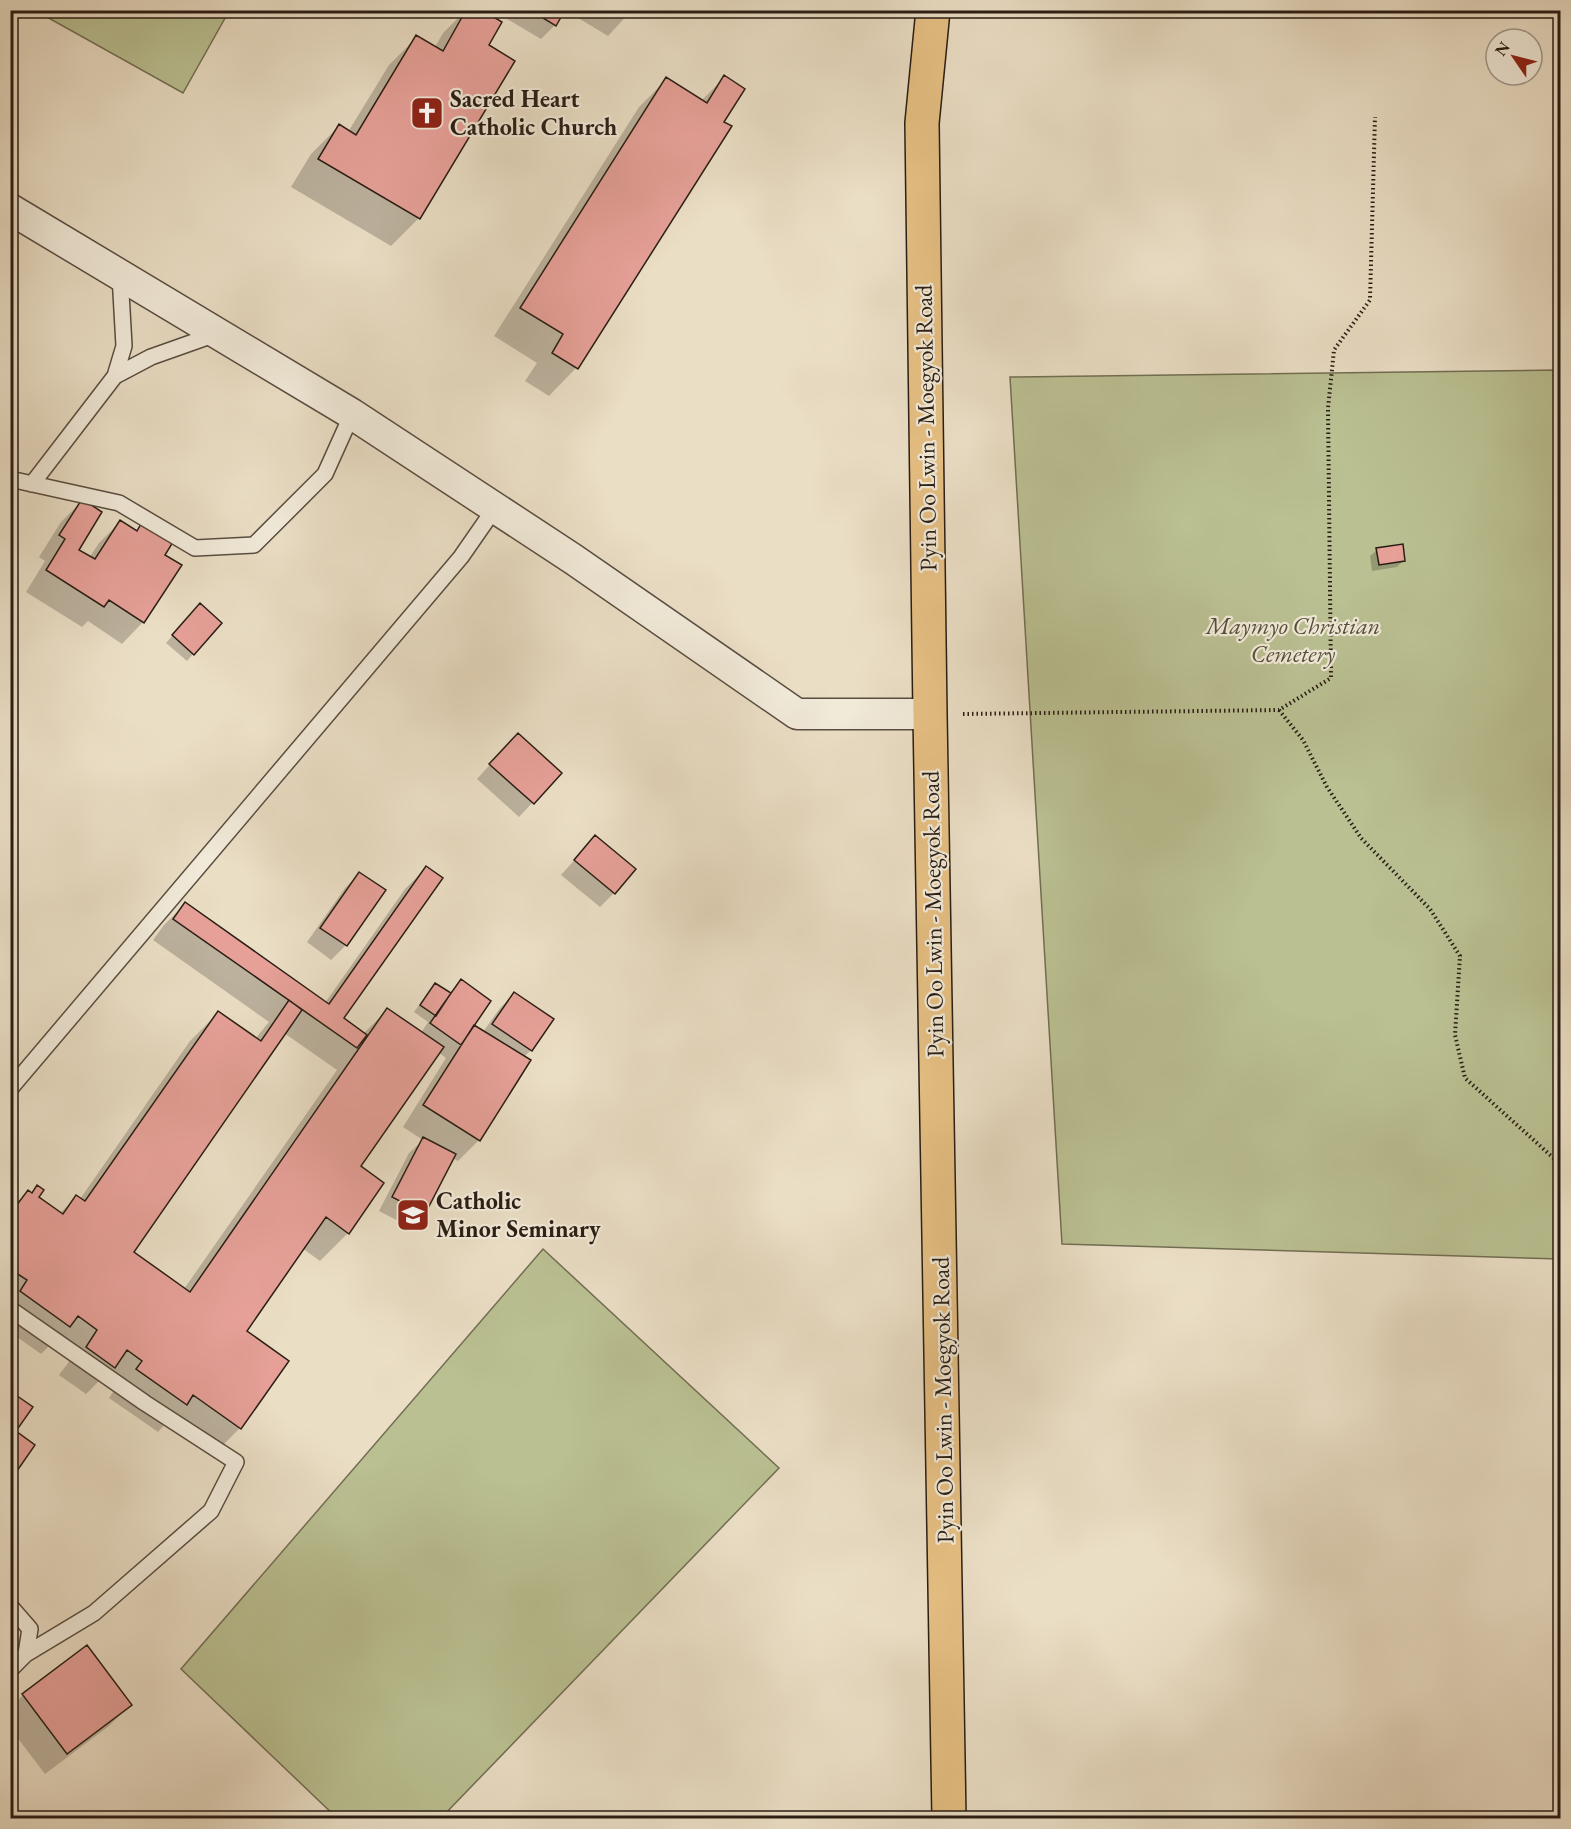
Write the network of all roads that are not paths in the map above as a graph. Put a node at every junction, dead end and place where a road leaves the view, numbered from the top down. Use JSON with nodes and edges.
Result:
{"nodes":[{"id":1,"x":933,"y":10,"type":"edge"},
{"id":2,"x":10,"y":210,"type":"edge"},
{"id":3,"x":120,"y":275,"type":"junction"},
{"id":4,"x":216,"y":334,"type":"junction"},
{"id":5,"x":115,"y":376,"type":"junction"},
{"id":6,"x":352,"y":414,"type":"junction"},
{"id":7,"x":10,"y":479,"type":"edge"},
{"id":8,"x":32,"y":484,"type":"junction"},
{"id":9,"x":495,"y":508,"type":"junction"},
{"id":10,"x":930,"y":714,"type":"junction"},
{"id":11,"x":10,"y":1089,"type":"edge"},
{"id":12,"x":10,"y":1309,"type":"edge"},
{"id":13,"x":10,"y":1606,"type":"edge"},
{"id":14,"x":26,"y":1654,"type":"junction"},
{"id":15,"x":10,"y":1670,"type":"edge"},
{"id":16,"x":949,"y":1818,"type":"edge"}],
"edges":[{"from":1,"to":10,"type":"main road","name":"Pyin Oo Lwin - Moegyok Road"},
{"from":2,"to":3,"type":"street"},
{"from":3,"to":4,"type":"street"},
{"from":3,"to":5,"type":"lane"},
{"from":4,"to":5,"type":"lane"},
{"from":4,"to":6,"type":"street"},
{"from":5,"to":8,"type":"lane"},
{"from":6,"to":8,"type":"lane"},
{"from":6,"to":9,"type":"street"},
{"from":7,"to":8,"type":"lane"},
{"from":9,"to":10,"type":"street"},
{"from":9,"to":11,"type":"lane"},
{"from":10,"to":16,"type":"main road","name":"Pyin Oo Lwin - Moegyok Road"},
{"from":12,"to":14,"type":"lane"},
{"from":13,"to":14,"type":"lane"},
{"from":14,"to":15,"type":"lane"}]}
